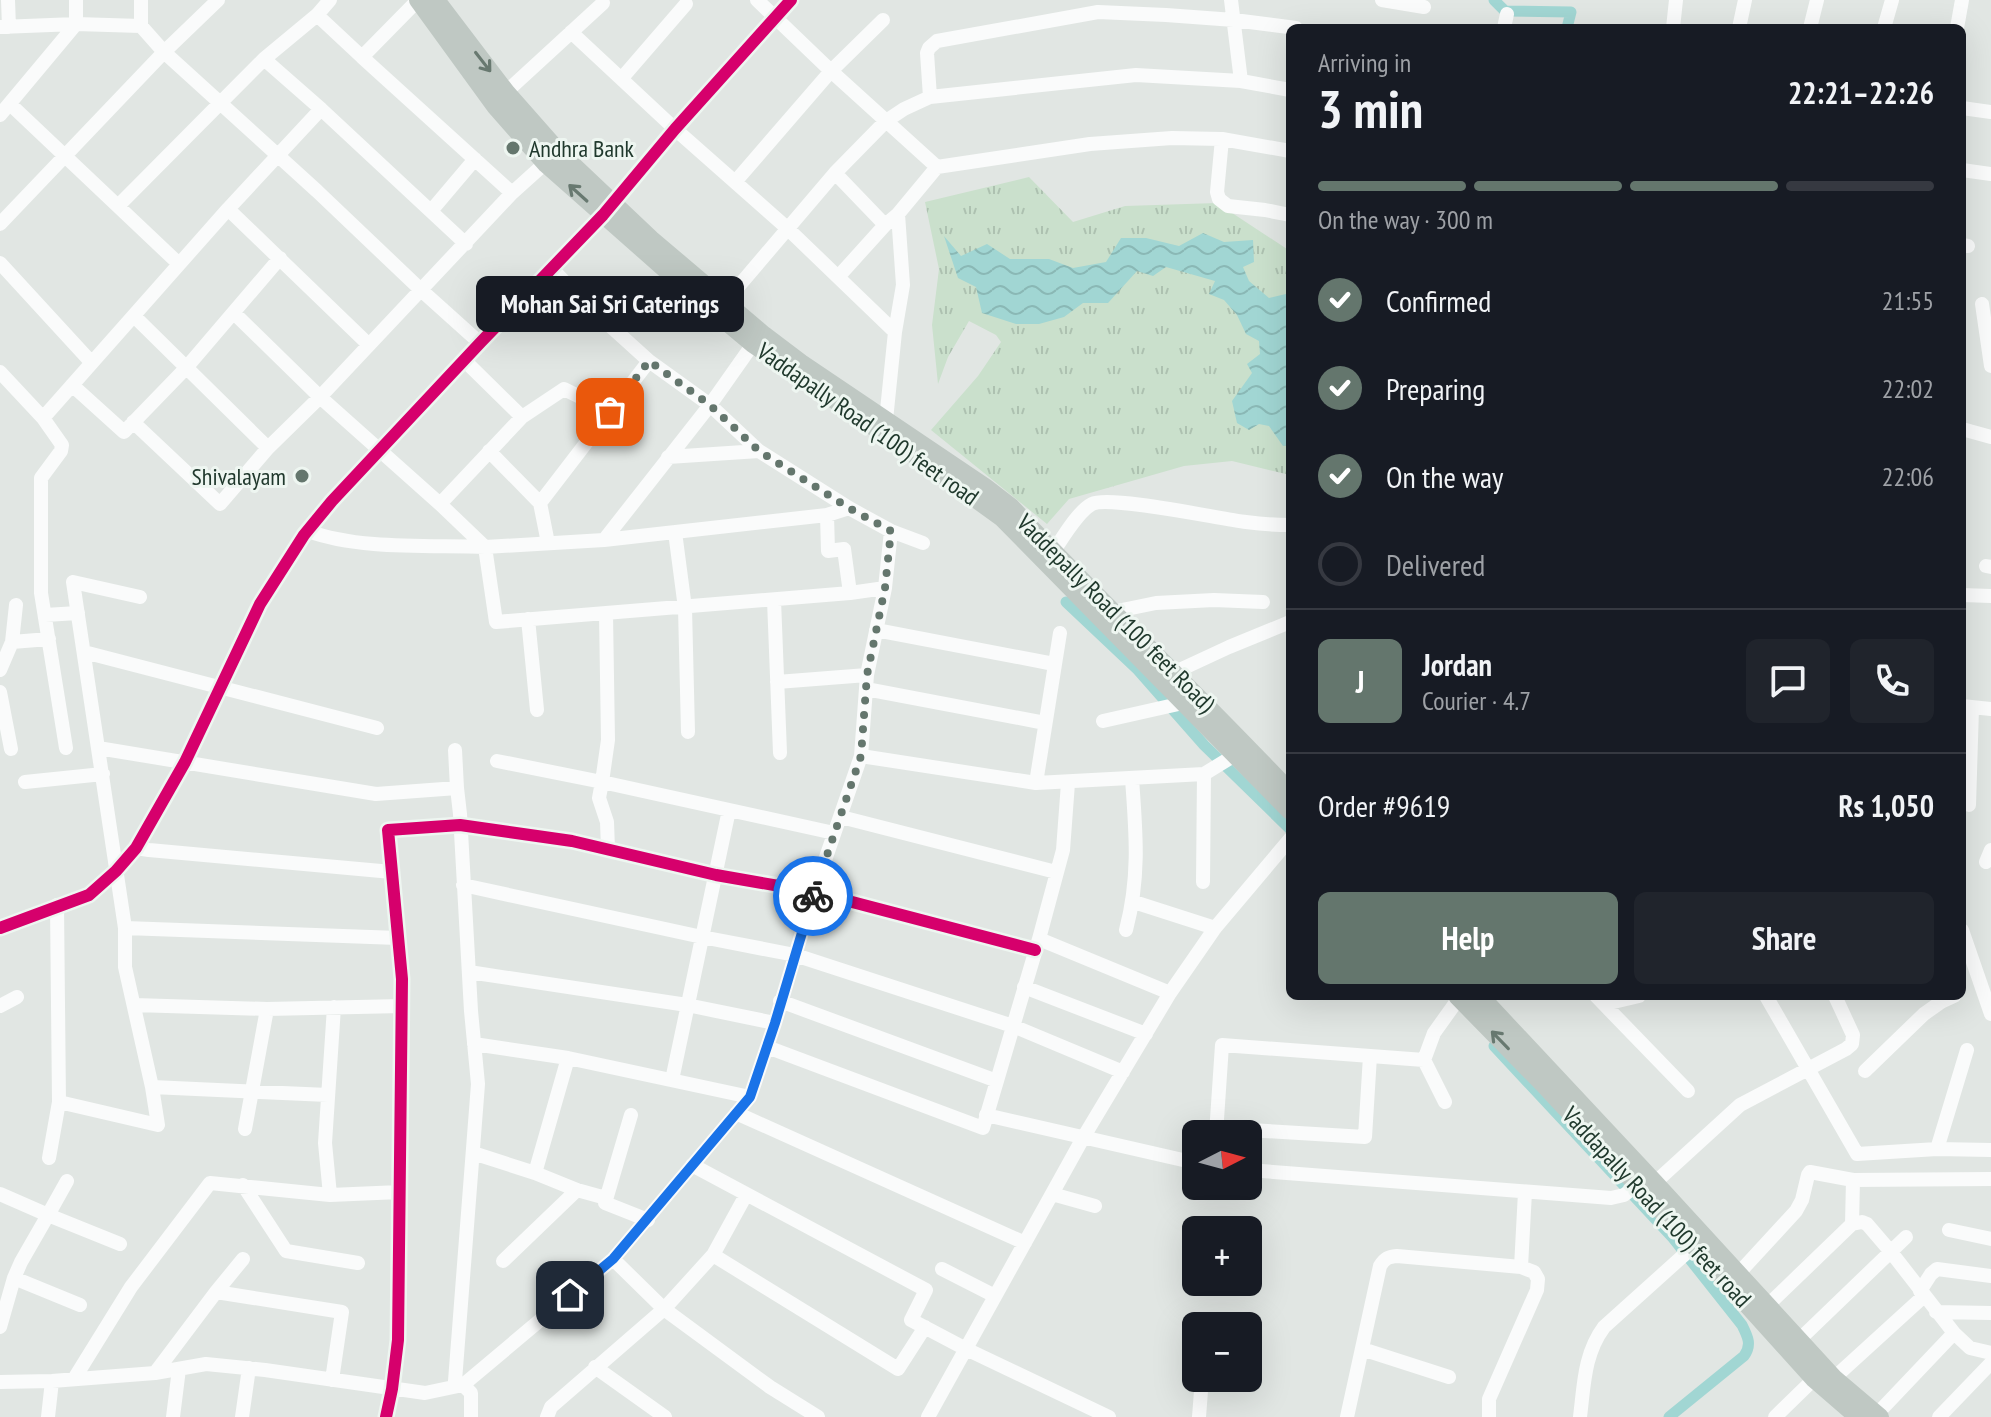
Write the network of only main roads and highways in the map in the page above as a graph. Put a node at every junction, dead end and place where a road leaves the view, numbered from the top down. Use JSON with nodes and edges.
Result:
{"nodes":[{"id":1,"x":418,"y":0,"type":"edge"},
{"id":2,"x":436,"y":0,"type":"edge"},
{"id":3,"x":552,"y":157,"type":"junction"},
{"id":4,"x":607,"y":209,"type":"junction"},
{"id":5,"x":1286,"y":788,"type":"edge"},
{"id":6,"x":1286,"y":808,"type":"edge"},
{"id":7,"x":1483,"y":1000,"type":"edge"},
{"id":8,"x":1455,"y":1001,"type":"edge"},
{"id":9,"x":1638,"y":1189,"type":"junction"},
{"id":10,"x":1767,"y":1313,"type":"junction"},
{"id":11,"x":1792,"y":1340,"type":"junction"},
{"id":12,"x":1872,"y":1416,"type":"edge"}],
"edges":[{"from":1,"to":3,"type":"main road","name":"Vaddapally Road (100) feet road"},
{"from":2,"to":3,"type":"main road","one_way":true},
{"from":3,"to":4,"type":"main road","name":"Vaddapally Road (100) feet road"},
{"from":4,"to":5,"type":"main road","name":"Vaddepally Road (100 feet Road)"},
{"from":4,"to":6,"type":"main road","name":"Vaddapally Road (100) feet road"},
{"from":7,"to":9,"type":"main road"},
{"from":9,"to":8,"type":"main road","name":"Vaddapally Road (100) feet road","one_way":true},
{"from":9,"to":10,"type":"main road"},
{"from":9,"to":10,"type":"main road","name":"Vaddapally Road (100) feet road"},
{"from":10,"to":11,"type":"main road","name":"Vaddapally Road (100) feet road"},
{"from":11,"to":12,"type":"main road"},
{"from":11,"to":12,"type":"main road","name":"Vaddapally Road (100) feet road"}]}
